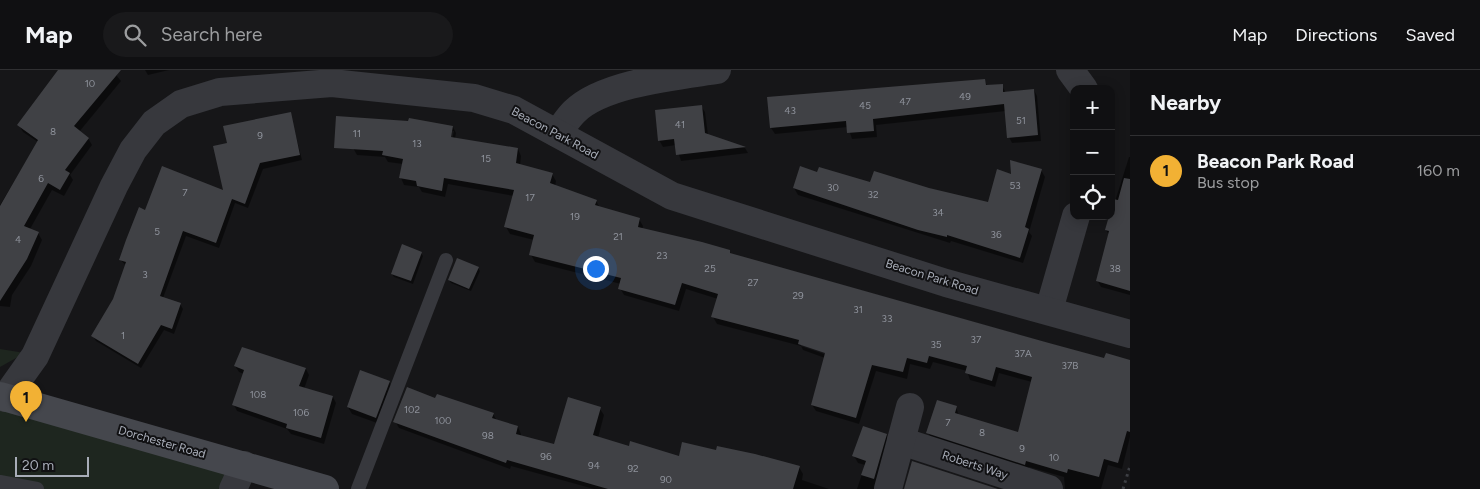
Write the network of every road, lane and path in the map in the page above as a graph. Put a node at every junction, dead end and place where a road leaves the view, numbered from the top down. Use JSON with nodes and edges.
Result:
{"nodes":[{"id":1,"x":717,"y":70,"type":"edge"},
{"id":2,"x":1070,"y":70,"type":"edge"},
{"id":3,"x":1081,"y":85,"type":"edge"},
{"id":4,"x":558,"y":133,"type":"junction"},
{"id":5,"x":1075,"y":220,"type":"edge"},
{"id":6,"x":446,"y":260,"type":"dead end"},
{"id":7,"x":1049,"y":310,"type":"junction"},
{"id":8,"x":1130,"y":334,"type":"edge"},
{"id":9,"x":2,"y":397,"type":"edge"},
{"id":10,"x":910,"y":407,"type":"dead end"},
{"id":11,"x":902,"y":441,"type":"junction"},
{"id":12,"x":1130,"y":466,"type":"edge"},
{"id":13,"x":238,"y":477,"type":"edge"},
{"id":14,"x":0,"y":482,"type":"edge"},
{"id":15,"x":37,"y":489,"type":"edge"},
{"id":16,"x":324,"y":489,"type":"edge"},
{"id":17,"x":358,"y":489,"type":"edge"},
{"id":18,"x":888,"y":489,"type":"edge"},
{"id":19,"x":1049,"y":489,"type":"edge"},
{"id":20,"x":1123,"y":489,"type":"edge"}],
"edges":[{"from":1,"to":4,"type":"street"},
{"from":2,"to":3,"type":"street"},
{"from":4,"to":7,"type":"street","name":"Beacon Park Road"},
{"from":4,"to":9,"type":"street","name":"Beacon Park Road"},
{"from":5,"to":7,"type":"street"},
{"from":6,"to":17,"type":"lane"},
{"from":7,"to":8,"type":"street","name":"Beacon Park Road"},
{"from":9,"to":13,"type":"main road","name":"Dorchester Road"},
{"from":10,"to":11,"type":"street"},
{"from":11,"to":18,"type":"street"},
{"from":11,"to":19,"type":"street","name":"Roberts Way"},
{"from":12,"to":20,"type":"path"},
{"from":13,"to":16,"type":"main road","name":"Dorchester Road"},
{"from":14,"to":15,"type":"lane"}]}
